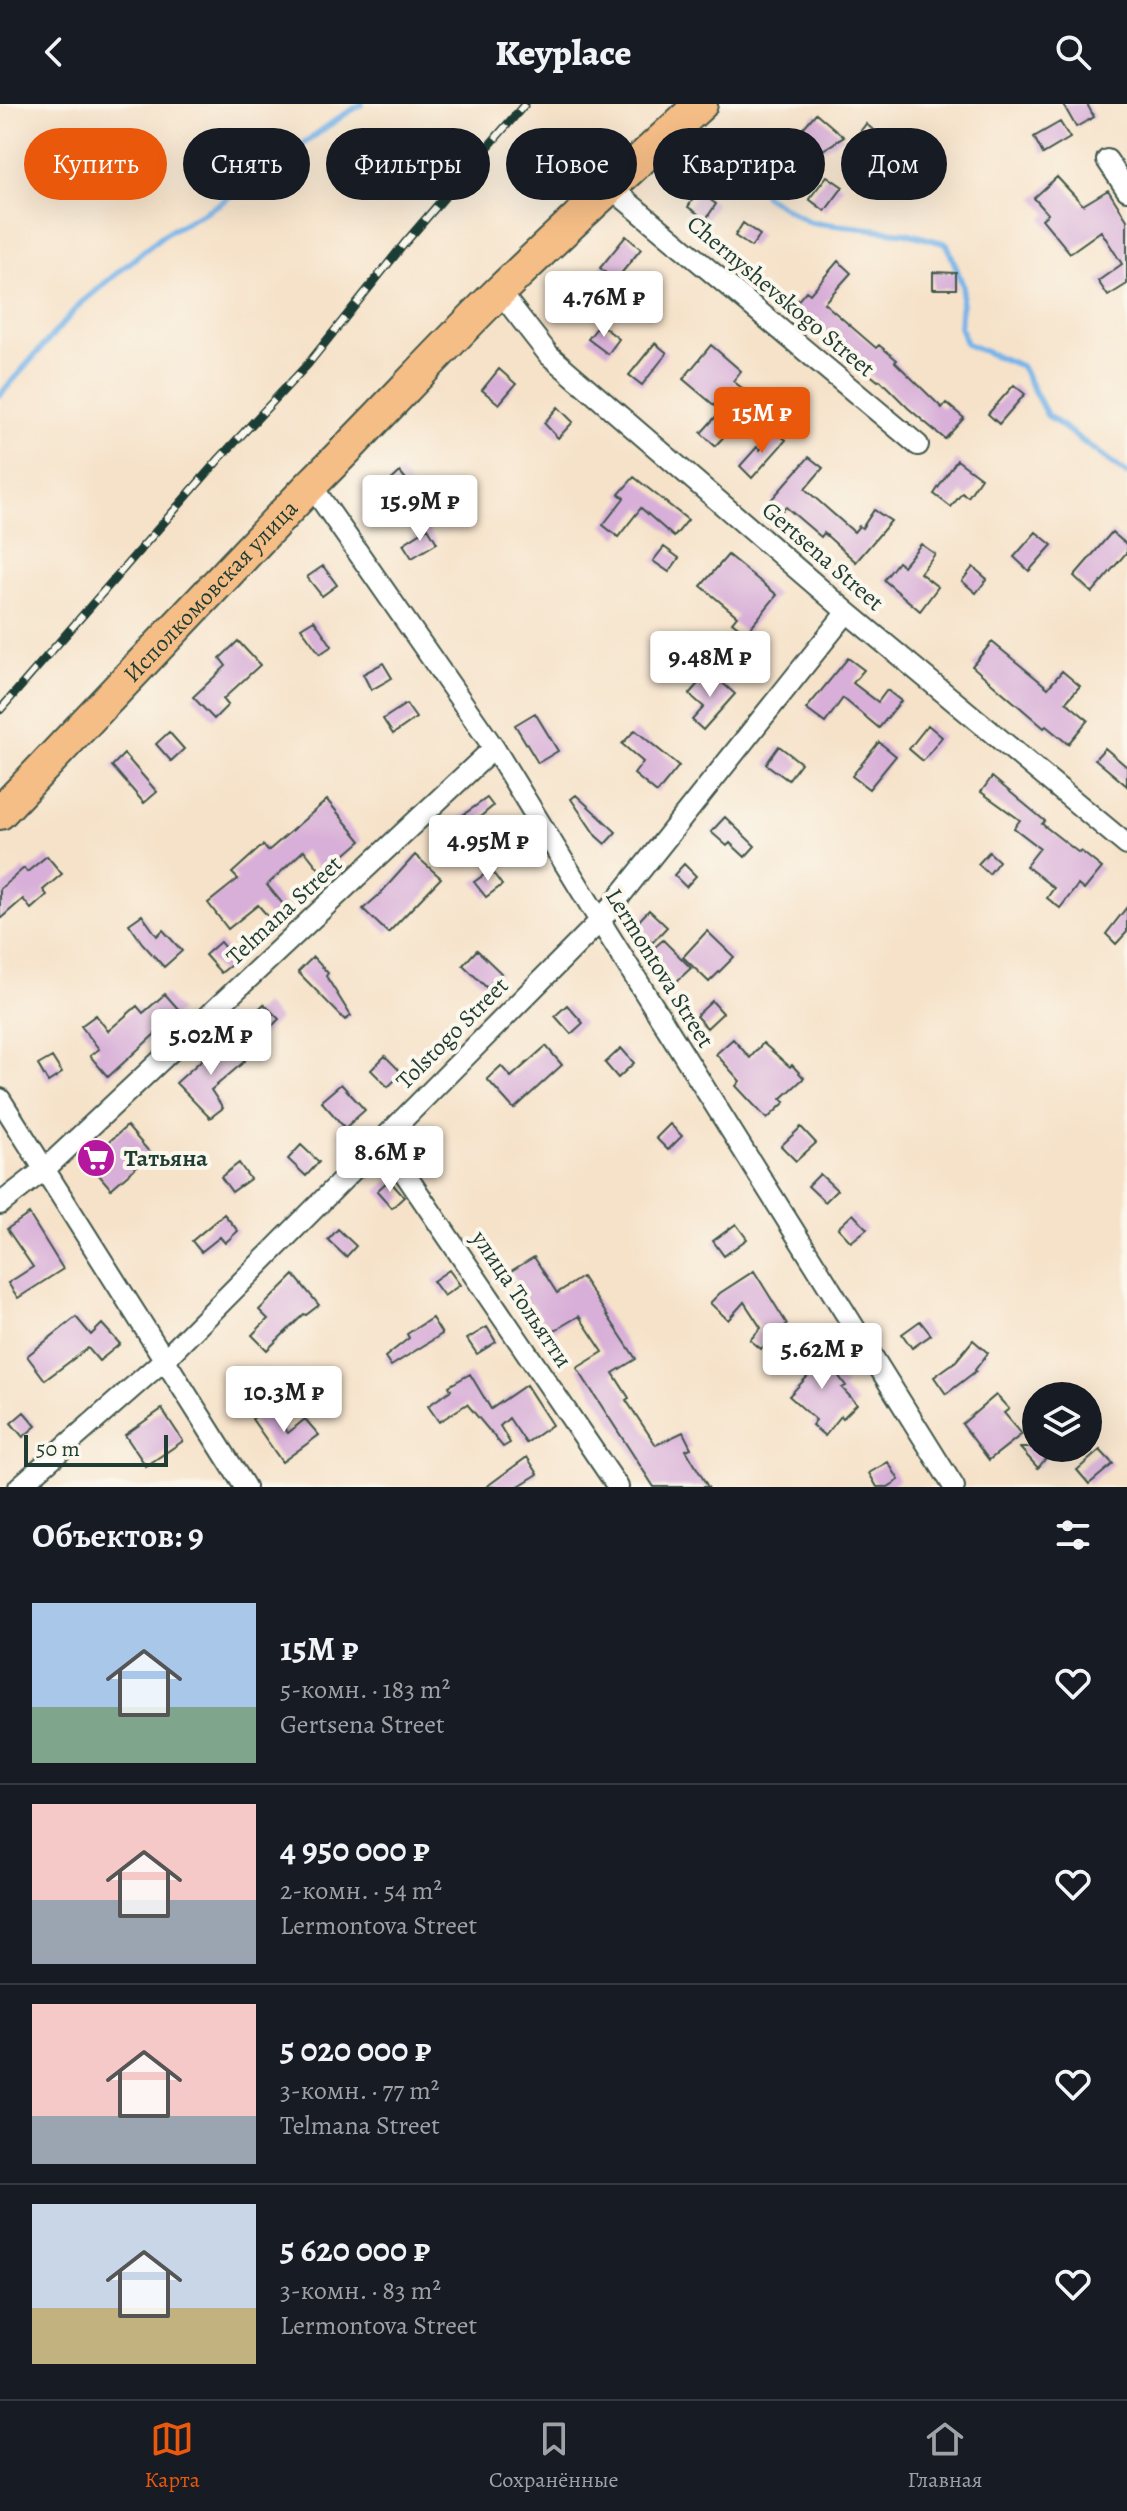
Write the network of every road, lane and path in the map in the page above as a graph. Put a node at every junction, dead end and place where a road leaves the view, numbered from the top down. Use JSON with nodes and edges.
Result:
{"nodes":[{"id":1,"x":701,"y":104,"type":"edge"},
{"id":2,"x":1107,"y":160,"type":"dead end"},
{"id":3,"x":637,"y":162,"type":"edge"},
{"id":4,"x":1127,"y":190,"type":"edge"},
{"id":5,"x":596,"y":200,"type":"edge"},
{"id":6,"x":626,"y":200,"type":"edge"},
{"id":7,"x":500,"y":292,"type":"junction"},
{"id":8,"x":918,"y":445,"type":"dead end"},
{"id":9,"x":311,"y":485,"type":"junction"},
{"id":10,"x":847,"y":612,"type":"junction"},
{"id":11,"x":494,"y":748,"type":"junction"},
{"id":12,"x":0,"y":813,"type":"edge"},
{"id":13,"x":1127,"y":845,"type":"edge"},
{"id":14,"x":600,"y":921,"type":"junction"},
{"id":15,"x":0,"y":1099,"type":"edge"},
{"id":16,"x":382,"y":1140,"type":"junction"},
{"id":17,"x":45,"y":1169,"type":"junction"},
{"id":18,"x":0,"y":1204,"type":"edge"},
{"id":19,"x":165,"y":1359,"type":"junction"},
{"id":20,"x":19,"y":1487,"type":"edge"},
{"id":21,"x":245,"y":1487,"type":"edge"},
{"id":22,"x":618,"y":1487,"type":"edge"},
{"id":23,"x":954,"y":1487,"type":"edge"}],
"edges":[{"from":1,"to":3,"type":"main road","name":"Исполкомовская улица"},
{"from":2,"to":4,"type":"street"},
{"from":5,"to":7,"type":"main road","name":"Исполкомовская улица"},
{"from":6,"to":8,"type":"street","name":"Chernyshevskogo Street"},
{"from":7,"to":9,"type":"main road","name":"Исполкомовская улица"},
{"from":7,"to":10,"type":"street","name":"Gertsena Street"},
{"from":9,"to":11,"type":"street","name":"Lermontova Street"},
{"from":9,"to":12,"type":"main road","name":"Исполкомовская улица"},
{"from":10,"to":13,"type":"street","name":"Gertsena Street"},
{"from":10,"to":14,"type":"street","name":"Tolstogo Street"},
{"from":11,"to":14,"type":"street","name":"Lermontova Street"},
{"from":11,"to":17,"type":"street","name":"Telmana Street"},
{"from":14,"to":16,"type":"street","name":"Tolstogo Street"},
{"from":14,"to":23,"type":"street","name":"Lermontova Street"},
{"from":15,"to":17,"type":"street"},
{"from":16,"to":19,"type":"street","name":"Tolstogo Street"},
{"from":16,"to":22,"type":"street","name":"улица Тольятти"},
{"from":17,"to":18,"type":"street","name":"Telmana Street"},
{"from":17,"to":19,"type":"street"},
{"from":19,"to":20,"type":"street","name":"Tolstogo Street"},
{"from":19,"to":21,"type":"street"}]}
